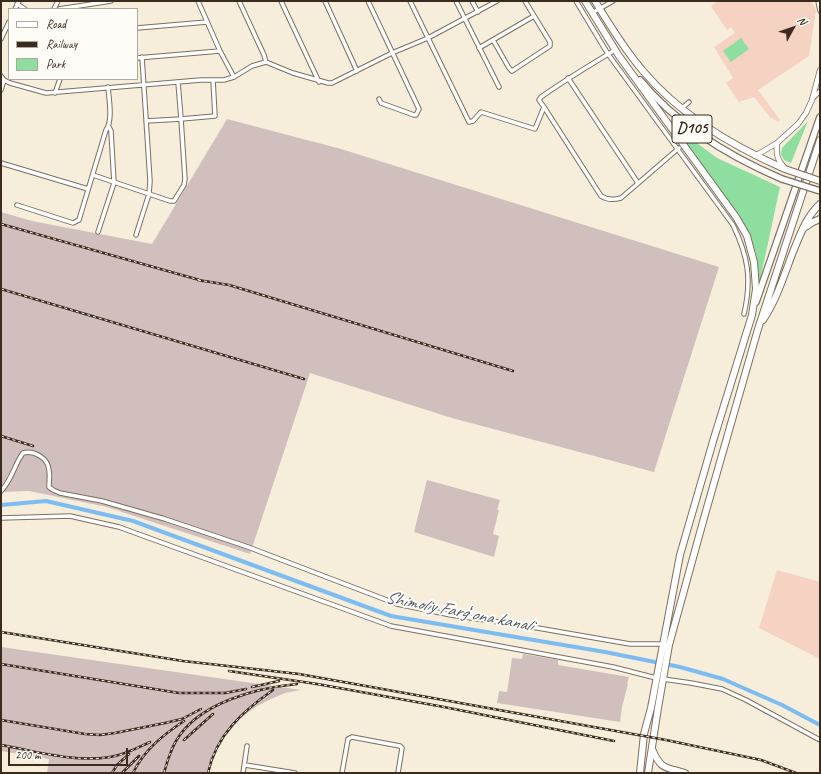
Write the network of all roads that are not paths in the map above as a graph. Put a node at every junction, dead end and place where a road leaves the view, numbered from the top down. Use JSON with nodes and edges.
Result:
{"nodes":[{"id":1,"x":111,"y":1,"type":"edge"},
{"id":2,"x":198,"y":1,"type":"edge"},
{"id":3,"x":240,"y":1,"type":"edge"},
{"id":4,"x":281,"y":1,"type":"edge"},
{"id":5,"x":325,"y":1,"type":"edge"},
{"id":6,"x":368,"y":1,"type":"edge"},
{"id":7,"x":410,"y":1,"type":"edge"},
{"id":8,"x":456,"y":1,"type":"edge"},
{"id":9,"x":472,"y":1,"type":"edge"},
{"id":10,"x":497,"y":1,"type":"edge"},
{"id":11,"x":576,"y":1,"type":"edge"},
{"id":12,"x":585,"y":1,"type":"edge"},
{"id":13,"x":595,"y":1,"type":"edge"},
{"id":14,"x":613,"y":1,"type":"edge"},
{"id":15,"x":818,"y":1,"type":"edge"},
{"id":16,"x":526,"y":2,"type":"edge"},
{"id":17,"x":66,"y":8,"type":"edge"},
{"id":18,"x":600,"y":8,"type":"junction"},
{"id":19,"x":820,"y":11,"type":"edge"},
{"id":20,"x":478,"y":12,"type":"junction"},
{"id":21,"x":592,"y":13,"type":"junction"},
{"id":22,"x":534,"y":16,"type":"junction"},
{"id":23,"x":464,"y":20,"type":"junction"},
{"id":24,"x":207,"y":22,"type":"junction"},
{"id":25,"x":8,"y":24,"type":"edge"},
{"id":26,"x":138,"y":28,"type":"edge"},
{"id":27,"x":428,"y":38,"type":"junction"},
{"id":28,"x":1,"y":39,"type":"edge"},
{"id":29,"x":493,"y":40,"type":"junction"},
{"id":30,"x":479,"y":48,"type":"junction"},
{"id":31,"x":615,"y":50,"type":"junction"},
{"id":32,"x":220,"y":51,"type":"junction"},
{"id":33,"x":392,"y":53,"type":"junction"},
{"id":34,"x":608,"y":54,"type":"junction"},
{"id":35,"x":619,"y":56,"type":"junction"},
{"id":36,"x":139,"y":58,"type":"edge"},
{"id":37,"x":266,"y":62,"type":"junction"},
{"id":38,"x":357,"y":70,"type":"junction"},
{"id":39,"x":820,"y":70,"type":"edge"},
{"id":40,"x":1,"y":76,"type":"edge"},
{"id":41,"x":234,"y":78,"type":"junction"},
{"id":42,"x":568,"y":78,"type":"junction"},
{"id":43,"x":4,"y":80,"type":"junction"},
{"id":44,"x":60,"y":80,"type":"edge"},
{"id":45,"x":213,"y":80,"type":"junction"},
{"id":46,"x":178,"y":82,"type":"junction"},
{"id":47,"x":319,"y":82,"type":"junction"},
{"id":48,"x":144,"y":85,"type":"junction"},
{"id":49,"x":108,"y":87,"type":"junction"},
{"id":50,"x":499,"y":87,"type":"dead end"},
{"id":51,"x":1,"y":90,"type":"edge"},
{"id":52,"x":820,"y":92,"type":"edge"},
{"id":53,"x":55,"y":93,"type":"junction"},
{"id":54,"x":379,"y":99,"type":"dead end"},
{"id":55,"x":812,"y":100,"type":"junction"},
{"id":56,"x":689,"y":102,"type":"dead end"},
{"id":57,"x":544,"y":107,"type":"junction"},
{"id":58,"x":682,"y":108,"type":"junction"},
{"id":59,"x":820,"y":117,"type":"edge"},
{"id":60,"x":181,"y":119,"type":"junction"},
{"id":61,"x":146,"y":120,"type":"junction"},
{"id":62,"x":109,"y":127,"type":"junction"},
{"id":63,"x":820,"y":140,"type":"edge"},
{"id":64,"x":777,"y":144,"type":"junction"},
{"id":65,"x":681,"y":147,"type":"junction"},
{"id":66,"x":755,"y":156,"type":"junction"},
{"id":67,"x":1,"y":163,"type":"edge"},
{"id":68,"x":785,"y":169,"type":"junction"},
{"id":69,"x":93,"y":175,"type":"junction"},
{"id":70,"x":820,"y":181,"type":"edge"},
{"id":71,"x":114,"y":183,"type":"junction"},
{"id":72,"x":638,"y":183,"type":"junction"},
{"id":73,"x":88,"y":190,"type":"junction"},
{"id":74,"x":820,"y":191,"type":"edge"},
{"id":75,"x":149,"y":194,"type":"junction"},
{"id":76,"x":820,"y":204,"type":"edge"},
{"id":77,"x":17,"y":205,"type":"dead end"},
{"id":78,"x":820,"y":219,"type":"edge"},
{"id":79,"x":802,"y":229,"type":"junction"},
{"id":80,"x":98,"y":232,"type":"dead end"},
{"id":81,"x":136,"y":235,"type":"dead end"},
{"id":82,"x":744,"y":314,"type":"dead end"},
{"id":83,"x":752,"y":315,"type":"junction"},
{"id":84,"x":758,"y":329,"type":"junction"},
{"id":85,"x":1,"y":491,"type":"edge"},
{"id":86,"x":1,"y":518,"type":"edge"},
{"id":87,"x":664,"y":646,"type":"junction"},
{"id":88,"x":656,"y":676,"type":"junction"},
{"id":89,"x":663,"y":678,"type":"junction"},
{"id":90,"x":820,"y":740,"type":"edge"},
{"id":91,"x":247,"y":746,"type":"dead end"},
{"id":92,"x":652,"y":749,"type":"junction"},
{"id":93,"x":245,"y":765,"type":"junction"},
{"id":94,"x":244,"y":773,"type":"edge"},
{"id":95,"x":295,"y":773,"type":"edge"},
{"id":96,"x":342,"y":773,"type":"edge"},
{"id":97,"x":398,"y":773,"type":"edge"},
{"id":98,"x":640,"y":773,"type":"edge"},
{"id":99,"x":648,"y":773,"type":"edge"},
{"id":100,"x":685,"y":773,"type":"edge"}],
"edges":[{"from":1,"to":17,"type":"street"},
{"from":2,"to":24,"type":"street"},
{"from":3,"to":37,"type":"street"},
{"from":4,"to":47,"type":"street"},
{"from":5,"to":38,"type":"street"},
{"from":6,"to":33,"type":"street"},
{"from":7,"to":27,"type":"street"},
{"from":8,"to":23,"type":"street"},
{"from":9,"to":20,"type":"street"},
{"from":10,"to":20,"type":"street"},
{"from":11,"to":34,"type":"street"},
{"from":12,"to":21,"type":"highway","number":"D105"},
{"from":13,"to":18,"type":"highway","number":"D105"},
{"from":14,"to":18,"type":"street"},
{"from":15,"to":19,"type":"street"},
{"from":16,"to":22,"type":"street"},
{"from":18,"to":21,"type":"street"},
{"from":18,"to":58,"type":"highway","number":"D105"},
{"from":20,"to":23,"type":"street"},
{"from":21,"to":31,"type":"highway","number":"D105"},
{"from":22,"to":29,"type":"street"},
{"from":22,"to":29,"type":"street"},
{"from":23,"to":27,"type":"street"},
{"from":23,"to":30,"type":"street"},
{"from":24,"to":26,"type":"street"},
{"from":24,"to":32,"type":"street"},
{"from":25,"to":28,"type":"street"},
{"from":27,"to":33,"type":"street"},
{"from":27,"to":57,"type":"street"},
{"from":29,"to":30,"type":"street"},
{"from":30,"to":50,"type":"street"},
{"from":31,"to":34,"type":"street"},
{"from":31,"to":35,"type":"highway","number":"D105"},
{"from":32,"to":36,"type":"street"},
{"from":32,"to":41,"type":"street"},
{"from":33,"to":38,"type":"street"},
{"from":33,"to":54,"type":"street"},
{"from":34,"to":42,"type":"street"},
{"from":34,"to":65,"type":"street"},
{"from":35,"to":65,"type":"highway"},
{"from":35,"to":74,"type":"main road","number":"D105","bridge":true},
{"from":36,"to":48,"type":"street"},
{"from":37,"to":41,"type":"street"},
{"from":37,"to":47,"type":"street"},
{"from":38,"to":47,"type":"street"},
{"from":39,"to":55,"type":"street"},
{"from":40,"to":43,"type":"street"},
{"from":41,"to":45,"type":"street"},
{"from":42,"to":57,"type":"street"},
{"from":42,"to":72,"type":"street"},
{"from":43,"to":51,"type":"street"},
{"from":43,"to":53,"type":"street"},
{"from":44,"to":53,"type":"street"},
{"from":45,"to":46,"type":"street"},
{"from":45,"to":60,"type":"street"},
{"from":46,"to":48,"type":"street"},
{"from":46,"to":60,"type":"street"},
{"from":48,"to":49,"type":"street"},
{"from":48,"to":61,"type":"street"},
{"from":49,"to":53,"type":"street"},
{"from":49,"to":62,"type":"street"},
{"from":52,"to":55,"type":"street"},
{"from":55,"to":64,"type":"street"},
{"from":56,"to":58,"type":"street"},
{"from":57,"to":72,"type":"street"},
{"from":58,"to":66,"type":"highway","number":"D105"},
{"from":59,"to":83,"type":"main road"},
{"from":60,"to":61,"type":"street"},
{"from":60,"to":75,"type":"street"},
{"from":61,"to":75,"type":"street"},
{"from":62,"to":69,"type":"street"},
{"from":62,"to":71,"type":"street"},
{"from":63,"to":84,"type":"highway"},
{"from":64,"to":66,"type":"street"},
{"from":64,"to":68,"type":"street"},
{"from":65,"to":72,"type":"street"},
{"from":65,"to":82,"type":"street"},
{"from":65,"to":83,"type":"highway"},
{"from":66,"to":68,"type":"highway","number":"D105"},
{"from":67,"to":73,"type":"street"},
{"from":68,"to":70,"type":"highway","number":"D105","bridge":true},
{"from":69,"to":71,"type":"street"},
{"from":69,"to":73,"type":"street"},
{"from":71,"to":75,"type":"street"},
{"from":71,"to":80,"type":"street"},
{"from":73,"to":77,"type":"street"},
{"from":75,"to":81,"type":"street"},
{"from":76,"to":79,"type":"highway"},
{"from":78,"to":79,"type":"highway"},
{"from":79,"to":84,"type":"highway"},
{"from":83,"to":87,"type":"highway"},
{"from":84,"to":87,"type":"highway"},
{"from":85,"to":87,"type":"street"},
{"from":86,"to":88,"type":"street"},
{"from":87,"to":88,"type":"highway"},
{"from":87,"to":89,"type":"highway"},
{"from":88,"to":98,"type":"highway"},
{"from":89,"to":90,"type":"street"},
{"from":89,"to":92,"type":"highway"},
{"from":91,"to":93,"type":"street"},
{"from":92,"to":99,"type":"highway"},
{"from":92,"to":100,"type":"highway"},
{"from":93,"to":94,"type":"street"},
{"from":93,"to":95,"type":"street"},
{"from":96,"to":97,"type":"street"}]}
